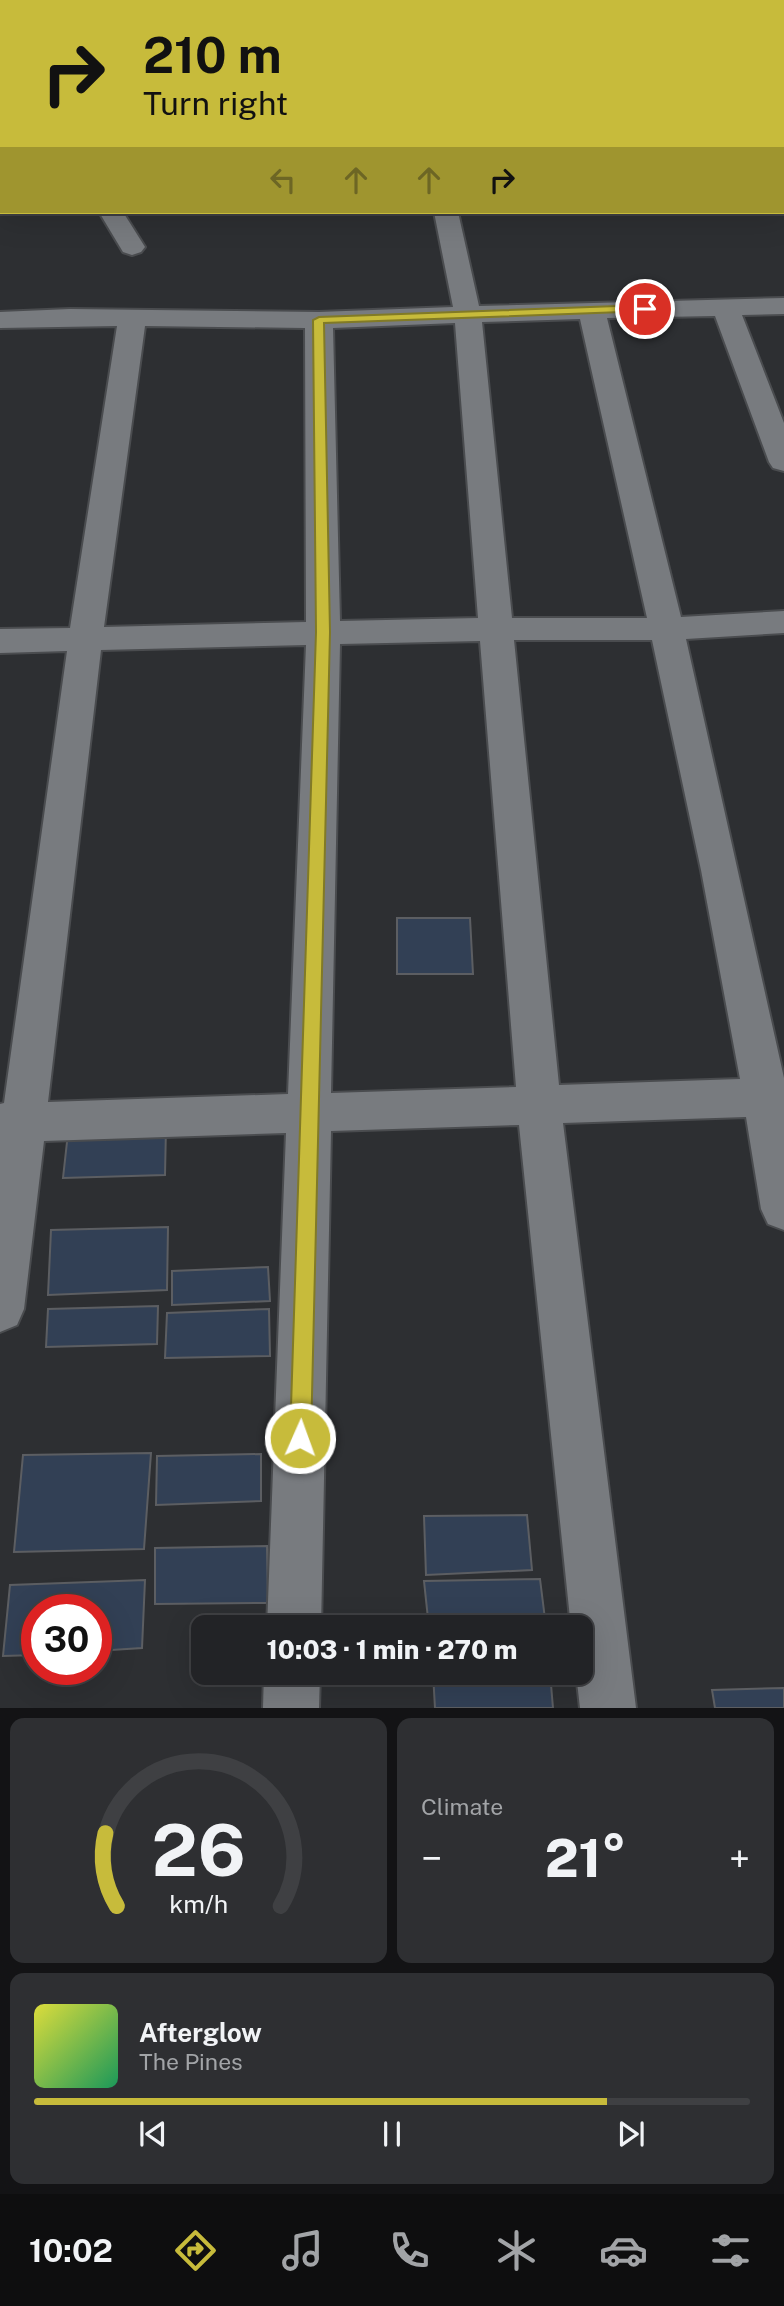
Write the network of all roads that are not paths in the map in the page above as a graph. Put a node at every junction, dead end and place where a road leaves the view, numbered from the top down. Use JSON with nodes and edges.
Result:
{"nodes":[{"id":1,"x":112,"y":214,"type":"edge"},
{"id":2,"x":446,"y":214,"type":"edge"},
{"id":3,"x":132,"y":247,"type":"dead end"},
{"id":4,"x":784,"y":306,"type":"edge"},
{"id":5,"x":726,"y":308,"type":"junction"},
{"id":6,"x":592,"y":310,"type":"junction"},
{"id":7,"x":468,"y":316,"type":"junction"},
{"id":8,"x":0,"y":320,"type":"edge"},
{"id":9,"x":132,"y":320,"type":"junction"},
{"id":10,"x":319,"y":320,"type":"junction"},
{"id":11,"x":784,"y":462,"type":"edge"},
{"id":12,"x":784,"y":622,"type":"edge"},
{"id":13,"x":497,"y":629,"type":"junction"},
{"id":14,"x":667,"y":629,"type":"junction"},
{"id":15,"x":323,"y":632,"type":"junction"},
{"id":16,"x":86,"y":638,"type":"junction"},
{"id":17,"x":0,"y":641,"type":"edge"},
{"id":18,"x":775,"y":1097,"type":"edge"},
{"id":19,"x":539,"y":1105,"type":"junction"},
{"id":20,"x":311,"y":1113,"type":"junction"},
{"id":21,"x":12,"y":1123,"type":"edge"},
{"id":22,"x":784,"y":1209,"type":"edge"},
{"id":23,"x":0,"y":1309,"type":"edge"},
{"id":24,"x":294,"y":1615,"type":"edge"},
{"id":25,"x":292,"y":1685,"type":"edge"},
{"id":26,"x":291,"y":1707,"type":"edge"},
{"id":27,"x":608,"y":1707,"type":"edge"}],
"edges":[{"from":1,"to":3,"type":"street"},
{"from":2,"to":7,"type":"street"},
{"from":4,"to":5,"type":"street"},
{"from":5,"to":6,"type":"street"},
{"from":5,"to":11,"type":"street"},
{"from":6,"to":7,"type":"street"},
{"from":6,"to":14,"type":"street"},
{"from":7,"to":10,"type":"street"},
{"from":7,"to":13,"type":"street"},
{"from":8,"to":9,"type":"street"},
{"from":9,"to":10,"type":"street"},
{"from":9,"to":16,"type":"street"},
{"from":10,"to":15,"type":"street"},
{"from":12,"to":14,"type":"street"},
{"from":13,"to":14,"type":"street"},
{"from":13,"to":15,"type":"street"},
{"from":13,"to":19,"type":"street"},
{"from":14,"to":18,"type":"street"},
{"from":15,"to":16,"type":"street"},
{"from":15,"to":20,"type":"street"},
{"from":16,"to":17,"type":"street"},
{"from":16,"to":21,"type":"street"},
{"from":18,"to":19,"type":"street"},
{"from":18,"to":22,"type":"street"},
{"from":19,"to":20,"type":"street"},
{"from":19,"to":27,"type":"street"},
{"from":20,"to":21,"type":"street"},
{"from":20,"to":24,"type":"street"},
{"from":21,"to":23,"type":"street"},
{"from":25,"to":26,"type":"street"}]}
